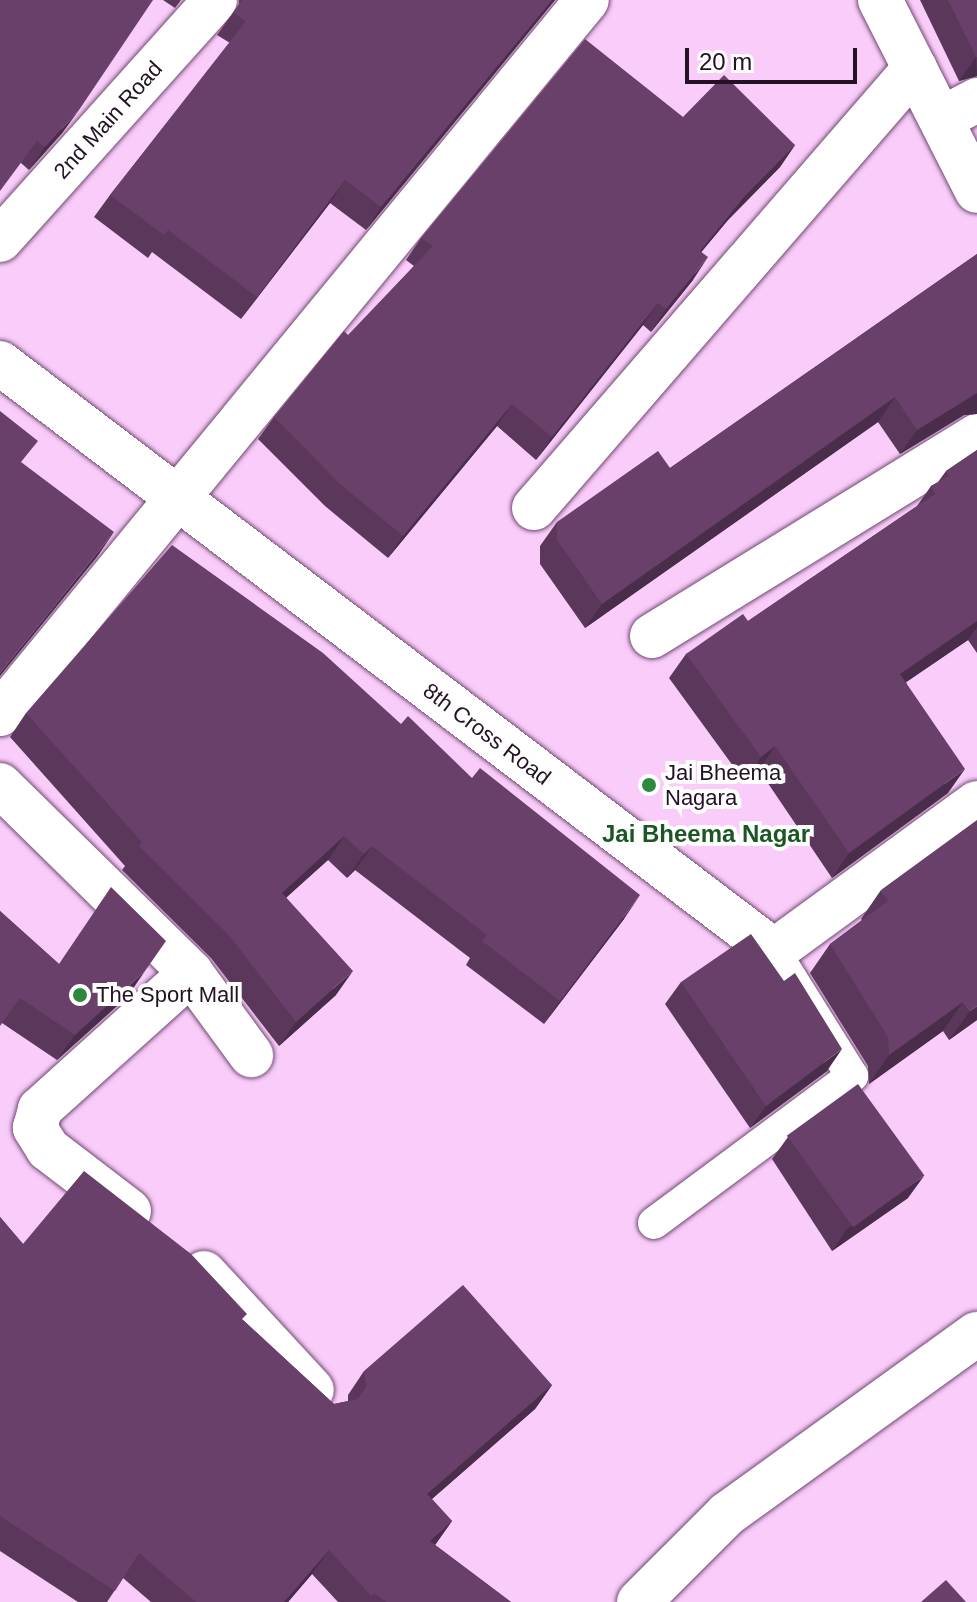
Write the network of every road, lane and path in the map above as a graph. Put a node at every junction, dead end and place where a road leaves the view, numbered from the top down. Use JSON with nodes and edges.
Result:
{"nodes":[{"id":1,"x":215,"y":0,"type":"edge"},
{"id":2,"x":587,"y":0,"type":"edge"},
{"id":3,"x":880,"y":0,"type":"edge"},
{"id":4,"x":915,"y":68,"type":"junction"},
{"id":5,"x":959,"y":110,"type":"edge"},
{"id":6,"x":977,"y":191,"type":"edge"},
{"id":7,"x":0,"y":240,"type":"edge"},
{"id":8,"x":0,"y":363,"type":"edge"},
{"id":9,"x":977,"y":436,"type":"edge"},
{"id":10,"x":176,"y":499,"type":"junction"},
{"id":11,"x":534,"y":508,"type":"dead end"},
{"id":12,"x":652,"y":636,"type":"dead end"},
{"id":13,"x":0,"y":714,"type":"edge"},
{"id":14,"x":0,"y":785,"type":"edge"},
{"id":15,"x":977,"y":803,"type":"edge"},
{"id":16,"x":774,"y":951,"type":"junction"},
{"id":17,"x":191,"y":973,"type":"junction"},
{"id":18,"x":251,"y":1055,"type":"dead end"},
{"id":19,"x":654,"y":1223,"type":"dead end"},
{"id":20,"x":977,"y":1334,"type":"edge"},
{"id":21,"x":325,"y":1404,"type":"edge"},
{"id":22,"x":639,"y":1602,"type":"edge"}],
"edges":[{"from":1,"to":7,"type":"street","name":"2nd Main Road"},
{"from":2,"to":10,"type":"street"},
{"from":3,"to":4,"type":"street"},
{"from":4,"to":5,"type":"street"},
{"from":4,"to":11,"type":"street"},
{"from":5,"to":6,"type":"street"},
{"from":8,"to":10,"type":"street","name":"8th Cross Road"},
{"from":9,"to":12,"type":"street"},
{"from":10,"to":13,"type":"street"},
{"from":10,"to":16,"type":"street","name":"8th Cross Road"},
{"from":14,"to":17,"type":"street"},
{"from":15,"to":16,"type":"street"},
{"from":16,"to":19,"type":"lane"},
{"from":17,"to":18,"type":"street"},
{"from":17,"to":21,"type":"street"},
{"from":20,"to":22,"type":"street"}]}
